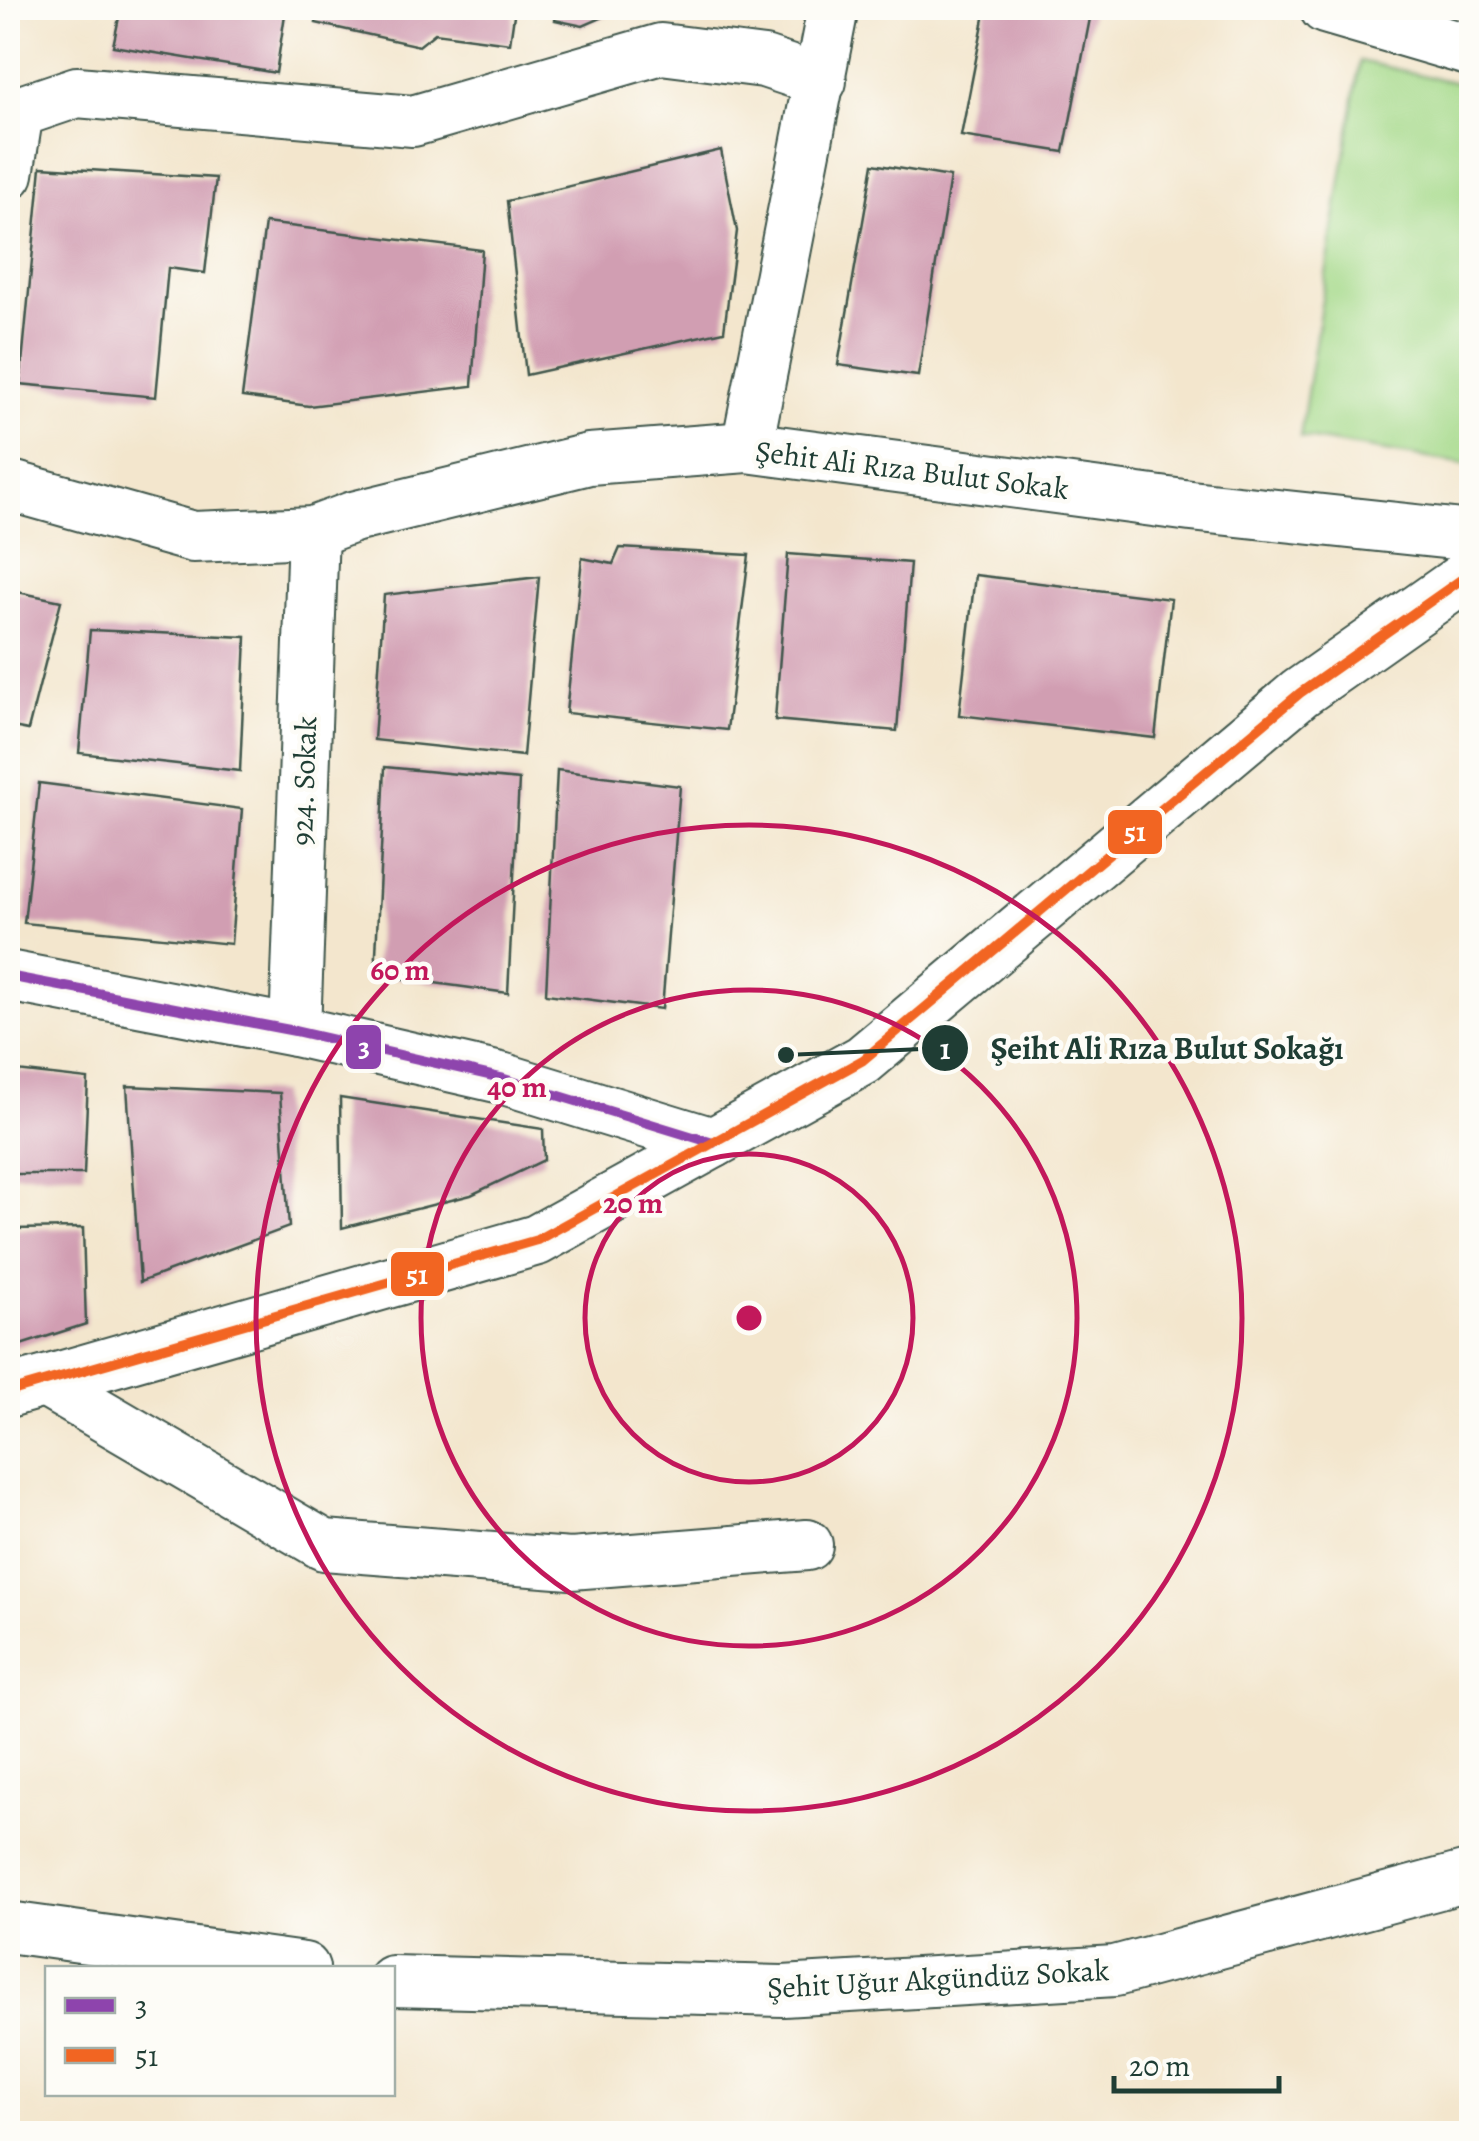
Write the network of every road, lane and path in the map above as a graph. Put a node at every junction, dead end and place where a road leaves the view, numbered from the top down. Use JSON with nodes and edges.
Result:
{"nodes":[{"id":1,"x":832,"y":8,"type":"edge"},
{"id":2,"x":1325,"y":8,"type":"edge"},
{"id":3,"x":1472,"y":50,"type":"edge"},
{"id":4,"x":820,"y":81,"type":"junction"},
{"id":5,"x":8,"y":174,"type":"edge"},
{"id":6,"x":747,"y":447,"type":"junction"},
{"id":7,"x":8,"y":485,"type":"edge"},
{"id":8,"x":313,"y":532,"type":"junction"},
{"id":9,"x":1472,"y":536,"type":"edge"},
{"id":10,"x":1472,"y":572,"type":"edge"},
{"id":11,"x":8,"y":976,"type":"edge"},
{"id":12,"x":294,"y":1031,"type":"junction"},
{"id":13,"x":713,"y":1143,"type":"junction"},
{"id":14,"x":26,"y":1387,"type":"edge"},
{"id":15,"x":808,"y":1545,"type":"dead end"},
{"id":16,"x":1472,"y":1875,"type":"edge"},
{"id":17,"x":8,"y":1927,"type":"edge"},
{"id":18,"x":290,"y":1966,"type":"edge"},
{"id":19,"x":395,"y":1981,"type":"edge"}],
"edges":[{"from":1,"to":4,"type":"street"},
{"from":2,"to":3,"type":"street"},
{"from":4,"to":5,"type":"street"},
{"from":4,"to":6,"type":"street"},
{"from":6,"to":8,"type":"street","name":"Şehit Ali Rıza Bulut Sokak"},
{"from":6,"to":9,"type":"street","name":"Şehit Ali Rıza Bulut Sokak"},
{"from":7,"to":8,"type":"street","name":"Şehit Ali Rıza Bulut Sokak"},
{"from":8,"to":12,"type":"street","name":"924. Sokak"},
{"from":10,"to":13,"type":"street"},
{"from":11,"to":12,"type":"street"},
{"from":12,"to":13,"type":"street"},
{"from":13,"to":14,"type":"street"},
{"from":14,"to":15,"type":"street"},
{"from":16,"to":19,"type":"street","name":"Şehit Uğur Akgündüz Sokak"},
{"from":17,"to":18,"type":"street"}]}
